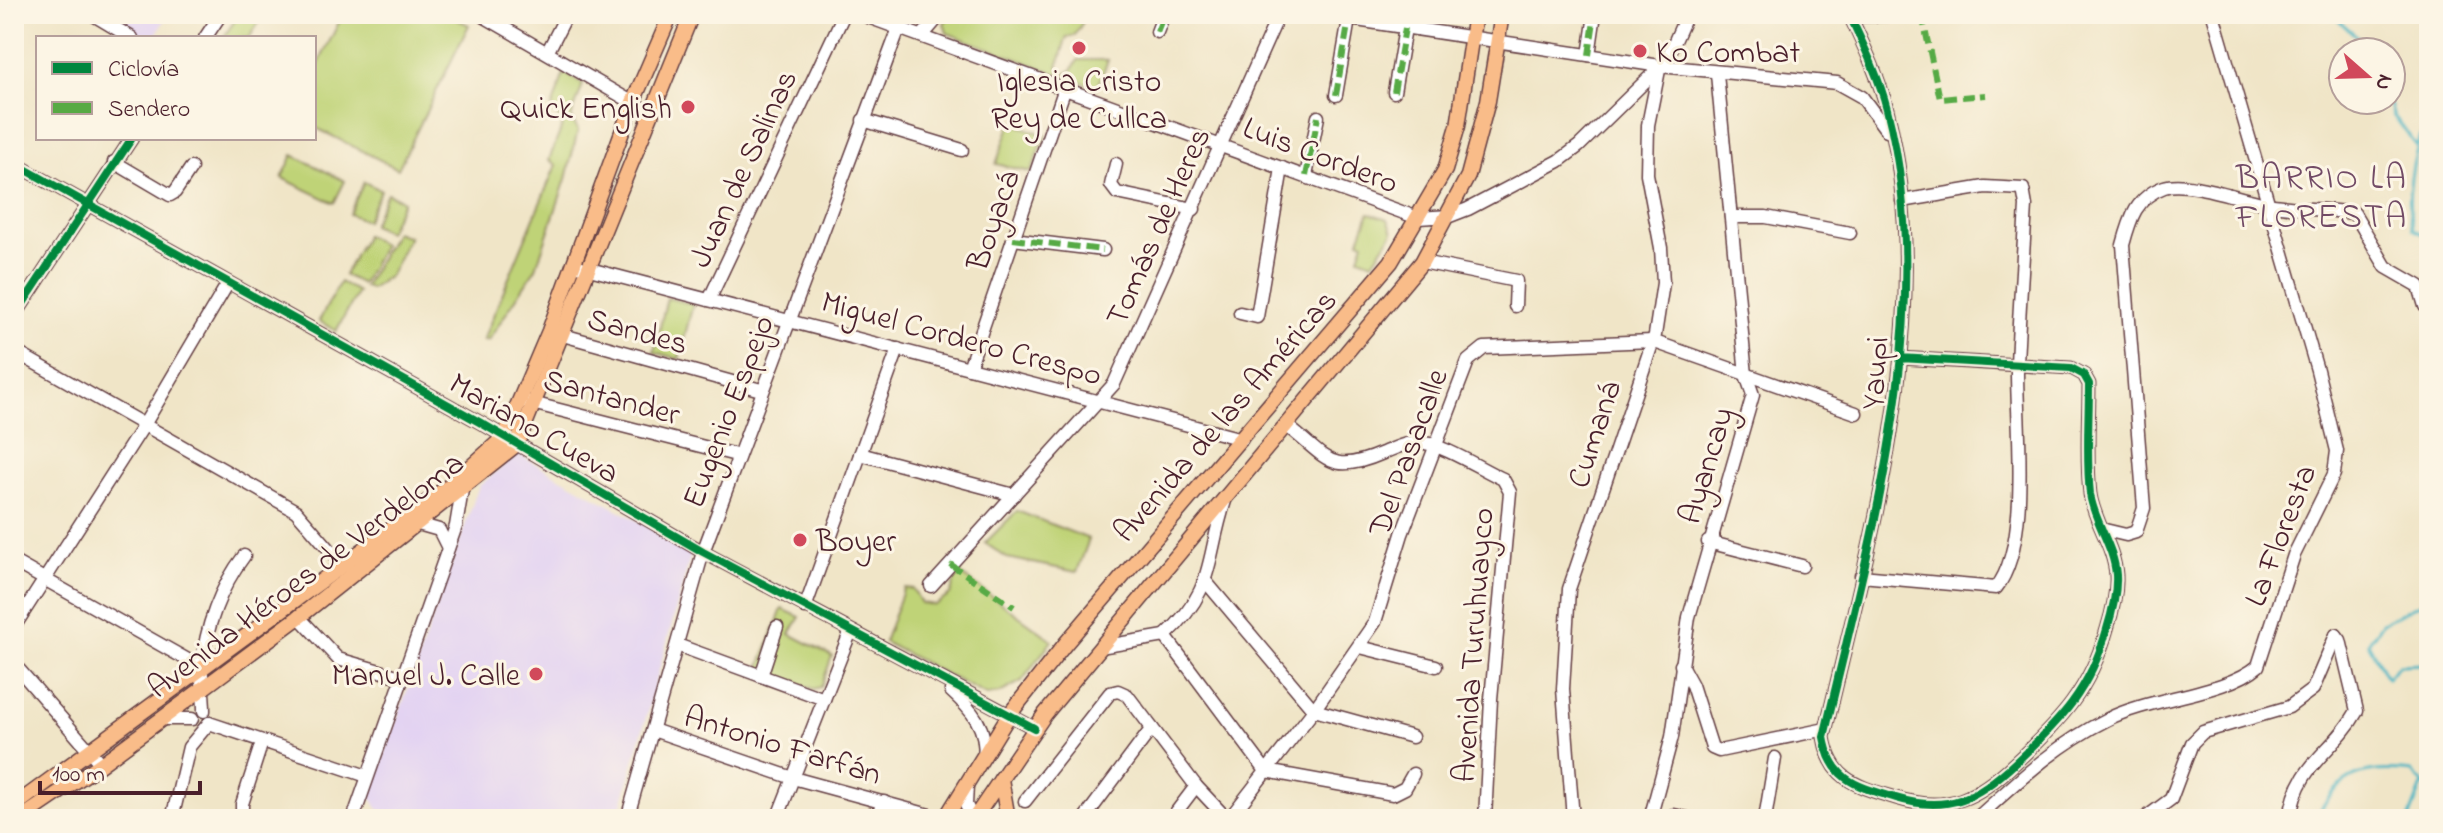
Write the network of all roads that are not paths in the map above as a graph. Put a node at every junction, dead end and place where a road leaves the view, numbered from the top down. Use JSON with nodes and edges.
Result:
{"nodes":[{"id":1,"x":92,"y":14,"type":"edge"},
{"id":2,"x":221,"y":14,"type":"edge"},
{"id":3,"x":480,"y":14,"type":"edge"},
{"id":4,"x":567,"y":14,"type":"edge"},
{"id":5,"x":671,"y":14,"type":"edge"},
{"id":6,"x":692,"y":14,"type":"edge"},
{"id":7,"x":844,"y":14,"type":"edge"},
{"id":8,"x":860,"y":14,"type":"edge"},
{"id":9,"x":941,"y":14,"type":"edge"},
{"id":10,"x":1164,"y":14,"type":"edge"},
{"id":11,"x":1279,"y":14,"type":"edge"},
{"id":12,"x":1317,"y":14,"type":"edge"},
{"id":13,"x":1475,"y":14,"type":"edge"},
{"id":14,"x":1502,"y":14,"type":"edge"},
{"id":15,"x":1595,"y":14,"type":"edge"},
{"id":16,"x":1687,"y":14,"type":"edge"},
{"id":17,"x":1929,"y":14,"type":"edge"},
{"id":18,"x":2014,"y":14,"type":"edge"},
{"id":19,"x":2213,"y":14,"type":"edge"},
{"id":20,"x":1849,"y":15,"type":"edge"},
{"id":21,"x":1349,"y":19,"type":"junction"},
{"id":22,"x":899,"y":28,"type":"junction"},
{"id":23,"x":1405,"y":28,"type":"junction"},
{"id":24,"x":1157,"y":32,"type":"dead end"},
{"id":25,"x":129,"y":36,"type":"edge"},
{"id":26,"x":206,"y":36,"type":"edge"},
{"id":27,"x":922,"y":36,"type":"junction"},
{"id":28,"x":1471,"y":38,"type":"junction"},
{"id":29,"x":1497,"y":42,"type":"junction"},
{"id":30,"x":548,"y":51,"type":"junction"},
{"id":31,"x":1589,"y":55,"type":"junction"},
{"id":32,"x":1660,"y":66,"type":"junction"},
{"id":33,"x":1717,"y":74,"type":"junction"},
{"id":34,"x":1065,"y":88,"type":"junction"},
{"id":35,"x":1394,"y":92,"type":"dead end"},
{"id":36,"x":1336,"y":95,"type":"dead end"},
{"id":37,"x":633,"y":102,"type":"junction"},
{"id":38,"x":649,"y":112,"type":"junction"},
{"id":39,"x":1318,"y":117,"type":"dead end"},
{"id":40,"x":863,"y":120,"type":"junction"},
{"id":41,"x":130,"y":140,"type":"edge"},
{"id":42,"x":1222,"y":145,"type":"junction"},
{"id":43,"x":962,"y":150,"type":"dead end"},
{"id":44,"x":1897,"y":157,"type":"junction"},
{"id":45,"x":114,"y":162,"type":"junction"},
{"id":46,"x":14,"y":163,"type":"edge"},
{"id":47,"x":1116,"y":164,"type":"dead end"},
{"id":48,"x":191,"y":168,"type":"dead end"},
{"id":49,"x":1282,"y":168,"type":"junction"},
{"id":50,"x":1306,"y":176,"type":"junction"},
{"id":51,"x":1902,"y":201,"type":"junction"},
{"id":52,"x":86,"y":204,"type":"junction"},
{"id":53,"x":2270,"y":205,"type":"junction"},
{"id":54,"x":1194,"y":209,"type":"junction"},
{"id":55,"x":1450,"y":216,"type":"junction"},
{"id":56,"x":1731,"y":217,"type":"junction"},
{"id":57,"x":1418,"y":218,"type":"junction"},
{"id":58,"x":1850,"y":233,"type":"dead end"},
{"id":59,"x":1013,"y":239,"type":"junction"},
{"id":60,"x":1103,"y":250,"type":"dead end"},
{"id":61,"x":1422,"y":262,"type":"junction"},
{"id":62,"x":574,"y":265,"type":"junction"},
{"id":63,"x":589,"y":270,"type":"junction"},
{"id":64,"x":228,"y":283,"type":"junction"},
{"id":65,"x":709,"y":300,"type":"junction"},
{"id":66,"x":1515,"y":306,"type":"dead end"},
{"id":67,"x":2425,"y":306,"type":"dead end"},
{"id":68,"x":1240,"y":313,"type":"dead end"},
{"id":69,"x":14,"y":317,"type":"edge"},
{"id":70,"x":790,"y":319,"type":"junction"},
{"id":71,"x":549,"y":331,"type":"junction"},
{"id":72,"x":563,"y":337,"type":"junction"},
{"id":73,"x":1652,"y":341,"type":"junction"},
{"id":74,"x":898,"y":349,"type":"junction"},
{"id":75,"x":14,"y":351,"type":"edge"},
{"id":76,"x":1900,"y":358,"type":"junction"},
{"id":77,"x":2017,"y":367,"type":"junction"},
{"id":78,"x":969,"y":368,"type":"junction"},
{"id":79,"x":1746,"y":375,"type":"junction"},
{"id":80,"x":761,"y":390,"type":"junction"},
{"id":81,"x":1102,"y":400,"type":"junction"},
{"id":82,"x":529,"y":402,"type":"junction"},
{"id":83,"x":1856,"y":413,"type":"dead end"},
{"id":84,"x":144,"y":425,"type":"junction"},
{"id":85,"x":1287,"y":426,"type":"junction"},
{"id":86,"x":1242,"y":439,"type":"junction"},
{"id":87,"x":511,"y":440,"type":"junction"},
{"id":88,"x":1435,"y":447,"type":"junction"},
{"id":89,"x":860,"y":454,"type":"junction"},
{"id":90,"x":736,"y":455,"type":"junction"},
{"id":91,"x":458,"y":486,"type":"junction"},
{"id":92,"x":1014,"y":495,"type":"junction"},
{"id":93,"x":1227,"y":496,"type":"junction"},
{"id":94,"x":418,"y":524,"type":"junction"},
{"id":95,"x":2105,"y":530,"type":"junction"},
{"id":96,"x":1708,"y":542,"type":"junction"},
{"id":97,"x":448,"y":548,"type":"junction"},
{"id":98,"x":703,"y":552,"type":"junction"},
{"id":99,"x":244,"y":556,"type":"dead end"},
{"id":100,"x":14,"y":562,"type":"edge"},
{"id":101,"x":343,"y":565,"type":"junction"},
{"id":102,"x":1802,"y":566,"type":"dead end"},
{"id":103,"x":1861,"y":576,"type":"junction"},
{"id":104,"x":46,"y":581,"type":"junction"},
{"id":105,"x":1207,"y":583,"type":"junction"},
{"id":106,"x":931,"y":586,"type":"dead end"},
{"id":107,"x":805,"y":608,"type":"junction"},
{"id":108,"x":299,"y":617,"type":"junction"},
{"id":109,"x":14,"y":627,"type":"edge"},
{"id":110,"x":777,"y":627,"type":"dead end"},
{"id":111,"x":850,"y":633,"type":"junction"},
{"id":112,"x":1165,"y":636,"type":"junction"},
{"id":113,"x":677,"y":645,"type":"junction"},
{"id":114,"x":1100,"y":647,"type":"junction"},
{"id":115,"x":1360,"y":647,"type":"junction"},
{"id":116,"x":14,"y":664,"type":"edge"},
{"id":117,"x":1681,"y":665,"type":"junction"},
{"id":118,"x":1436,"y":666,"type":"dead end"},
{"id":119,"x":202,"y":668,"type":"junction"},
{"id":120,"x":761,"y":676,"type":"junction"},
{"id":121,"x":401,"y":677,"type":"junction"},
{"id":122,"x":940,"y":681,"type":"junction"},
{"id":123,"x":204,"y":687,"type":"junction"},
{"id":124,"x":824,"y":699,"type":"junction"},
{"id":125,"x":1314,"y":710,"type":"junction"},
{"id":126,"x":1009,"y":715,"type":"junction"},
{"id":127,"x":161,"y":719,"type":"junction"},
{"id":128,"x":202,"y":720,"type":"junction"},
{"id":129,"x":1034,"y":728,"type":"junction"},
{"id":130,"x":1152,"y":728,"type":"junction"},
{"id":131,"x":653,"y":730,"type":"junction"},
{"id":132,"x":1825,"y":733,"type":"junction"},
{"id":133,"x":1412,"y":737,"type":"dead end"},
{"id":134,"x":262,"y":742,"type":"junction"},
{"id":135,"x":2031,"y":747,"type":"junction"},
{"id":136,"x":92,"y":751,"type":"junction"},
{"id":137,"x":984,"y":757,"type":"junction"},
{"id":138,"x":2043,"y":757,"type":"junction"},
{"id":139,"x":1775,"y":758,"type":"dead end"},
{"id":140,"x":101,"y":764,"type":"junction"},
{"id":141,"x":1266,"y":771,"type":"junction"},
{"id":142,"x":1413,"y":774,"type":"dead end"},
{"id":143,"x":367,"y":776,"type":"junction"},
{"id":144,"x":793,"y":778,"type":"junction"},
{"id":145,"x":1001,"y":779,"type":"junction"},
{"id":146,"x":968,"y":782,"type":"junction"},
{"id":147,"x":1196,"y":786,"type":"junction"},
{"id":148,"x":1025,"y":801,"type":"dead end"},
{"id":149,"x":884,"y":802,"type":"junction"},
{"id":150,"x":14,"y":806,"type":"edge"},
{"id":151,"x":20,"y":819,"type":"edge"},
{"id":152,"x":172,"y":819,"type":"edge"},
{"id":153,"x":242,"y":819,"type":"edge"},
{"id":154,"x":353,"y":819,"type":"edge"},
{"id":155,"x":627,"y":819,"type":"edge"},
{"id":156,"x":777,"y":819,"type":"edge"},
{"id":157,"x":875,"y":819,"type":"edge"},
{"id":158,"x":944,"y":819,"type":"edge"},
{"id":159,"x":974,"y":819,"type":"edge"},
{"id":160,"x":1008,"y":819,"type":"edge"},
{"id":161,"x":1084,"y":819,"type":"edge"},
{"id":162,"x":1171,"y":819,"type":"edge"},
{"id":163,"x":1228,"y":819,"type":"edge"},
{"id":164,"x":1485,"y":819,"type":"edge"},
{"id":165,"x":1573,"y":819,"type":"edge"},
{"id":166,"x":1650,"y":819,"type":"edge"},
{"id":167,"x":1663,"y":819,"type":"edge"},
{"id":168,"x":1691,"y":819,"type":"edge"},
{"id":169,"x":1765,"y":819,"type":"edge"},
{"id":170,"x":1976,"y":819,"type":"edge"},
{"id":171,"x":2144,"y":819,"type":"edge"},
{"id":172,"x":2290,"y":819,"type":"edge"}],
"edges":[{"from":1,"to":25,"type":"street"},
{"from":2,"to":26,"type":"street"},
{"from":3,"to":30,"type":"street"},
{"from":4,"to":30,"type":"street"},
{"from":5,"to":37,"type":"main road","name":"Avenida Héroes de Verdeloma"},
{"from":6,"to":38,"type":"main road","name":"Avenida Héroes de Verdeloma"},
{"from":7,"to":65,"type":"street","name":"Juan de Salinas"},
{"from":8,"to":22,"type":"street","name":"Luis Cordero"},
{"from":9,"to":27,"type":"street"},
{"from":10,"to":24,"type":"street"},
{"from":11,"to":42,"type":"street","name":"Tomás de Heres"},
{"from":12,"to":21,"type":"street"},
{"from":13,"to":28,"type":"main road","name":"Avenida de las Américas"},
{"from":14,"to":29,"type":"main road","name":"Avenida de las Américas"},
{"from":15,"to":31,"type":"street"},
{"from":16,"to":32,"type":"street"},
{"from":17,"to":18,"type":"street"},
{"from":17,"to":20,"type":"street"},
{"from":19,"to":53,"type":"street","name":"La Floresta"},
{"from":20,"to":44,"type":"street","name":"Yaupi"},
{"from":21,"to":23,"type":"street"},
{"from":21,"to":36,"type":"street"},
{"from":22,"to":27,"type":"street","name":"Luis Cordero"},
{"from":22,"to":40,"type":"street","name":"Eugenio Espejo"},
{"from":23,"to":28,"type":"street"},
{"from":23,"to":35,"type":"street"},
{"from":27,"to":34,"type":"street","name":"Luis Cordero"},
{"from":28,"to":29,"type":"street"},
{"from":28,"to":57,"type":"main road","name":"Avenida de las Américas"},
{"from":29,"to":31,"type":"street"},
{"from":29,"to":55,"type":"main road","name":"Avenida de las Américas"},
{"from":30,"to":37,"type":"street"},
{"from":31,"to":32,"type":"street"},
{"from":32,"to":33,"type":"street"},
{"from":32,"to":55,"type":"street"},
{"from":32,"to":73,"type":"street","name":"Cumaná"},
{"from":33,"to":44,"type":"street"},
{"from":33,"to":56,"type":"street","name":"Ayancay"},
{"from":34,"to":42,"type":"street","name":"Luis Cordero"},
{"from":34,"to":59,"type":"street","name":"Boyacá"},
{"from":37,"to":38,"type":"street"},
{"from":37,"to":62,"type":"main road","name":"Avenida Héroes de Verdeloma"},
{"from":38,"to":63,"type":"main road","name":"Avenida Héroes de Verdeloma"},
{"from":39,"to":50,"type":"street"},
{"from":40,"to":43,"type":"street"},
{"from":40,"to":70,"type":"street","name":"Eugenio Espejo"},
{"from":41,"to":45,"type":"street"},
{"from":42,"to":49,"type":"street","name":"Luis Cordero"},
{"from":42,"to":54,"type":"street","name":"Tomás de Heres"},
{"from":44,"to":51,"type":"street","name":"Yaupi"},
{"from":45,"to":48,"type":"street"},
{"from":45,"to":52,"type":"street"},
{"from":46,"to":52,"type":"street","name":"Mariano Cueva"},
{"from":47,"to":54,"type":"street"},
{"from":49,"to":50,"type":"street","name":"Luis Cordero"},
{"from":49,"to":68,"type":"street"},
{"from":50,"to":57,"type":"street","name":"Luis Cordero"},
{"from":51,"to":76,"type":"street","name":"Yaupi"},
{"from":51,"to":77,"type":"street"},
{"from":52,"to":64,"type":"street","name":"Mariano Cueva"},
{"from":52,"to":69,"type":"street"},
{"from":53,"to":67,"type":"street"},
{"from":53,"to":95,"type":"street"},
{"from":53,"to":138,"type":"street","name":"La Floresta"},
{"from":54,"to":81,"type":"street","name":"Tomás de Heres"},
{"from":55,"to":57,"type":"street","name":"Luis Cordero"},
{"from":55,"to":61,"type":"main road","name":"Avenida de las Américas"},
{"from":56,"to":58,"type":"street"},
{"from":56,"to":79,"type":"street","name":"Ayancay"},
{"from":57,"to":86,"type":"main road","name":"Avenida de las Américas"},
{"from":59,"to":60,"type":"street"},
{"from":59,"to":78,"type":"street","name":"Boyacá"},
{"from":61,"to":66,"type":"street"},
{"from":61,"to":85,"type":"main road","name":"Avenida de las Américas"},
{"from":62,"to":63,"type":"street","name":"Miguel Cordero Crespo"},
{"from":62,"to":71,"type":"main road","name":"Avenida Héroes de Verdeloma"},
{"from":63,"to":65,"type":"street","name":"Miguel Cordero Crespo"},
{"from":63,"to":72,"type":"main road","name":"Avenida Héroes de Verdeloma"},
{"from":64,"to":84,"type":"street"},
{"from":64,"to":87,"type":"street","name":"Mariano Cueva"},
{"from":65,"to":70,"type":"street","name":"Miguel Cordero Crespo"},
{"from":70,"to":74,"type":"street","name":"Miguel Cordero Crespo"},
{"from":70,"to":80,"type":"street","name":"Eugenio Espejo"},
{"from":71,"to":72,"type":"street","name":"Sandes"},
{"from":71,"to":82,"type":"main road","name":"Avenida Héroes de Verdeloma"},
{"from":72,"to":80,"type":"street","name":"Sandes"},
{"from":72,"to":82,"type":"main road","name":"Avenida Héroes de Verdeloma"},
{"from":73,"to":79,"type":"street","name":"Del Pasacalle"},
{"from":73,"to":88,"type":"street","name":"Del Pasacalle"},
{"from":73,"to":165,"type":"street","name":"Cumaná"},
{"from":74,"to":78,"type":"street","name":"Miguel Cordero Crespo"},
{"from":74,"to":89,"type":"street"},
{"from":75,"to":84,"type":"street"},
{"from":76,"to":77,"type":"street"},
{"from":76,"to":103,"type":"street","name":"Yaupi"},
{"from":77,"to":95,"type":"street"},
{"from":77,"to":103,"type":"street"},
{"from":78,"to":81,"type":"street","name":"Miguel Cordero Crespo"},
{"from":79,"to":83,"type":"street","name":"Del Pasacalle"},
{"from":79,"to":96,"type":"street","name":"Ayancay"},
{"from":80,"to":90,"type":"street","name":"Eugenio Espejo"},
{"from":81,"to":86,"type":"street","name":"Miguel Cordero Crespo"},
{"from":81,"to":92,"type":"street","name":"Tomás de Heres"},
{"from":82,"to":87,"type":"main road","name":"Avenida Héroes de Verdeloma"},
{"from":82,"to":90,"type":"street","name":"Santander"},
{"from":84,"to":101,"type":"street"},
{"from":84,"to":104,"type":"street"},
{"from":85,"to":88,"type":"street","name":"Avenida Turuhuayco"},
{"from":85,"to":93,"type":"main road","name":"Avenida de las Américas"},
{"from":86,"to":126,"type":"main road","name":"Avenida de las Américas"},
{"from":87,"to":91,"type":"main road","name":"Avenida Héroes de Verdeloma"},
{"from":87,"to":98,"type":"street","name":"Mariano Cueva"},
{"from":88,"to":115,"type":"street","name":"Del Pasacalle"},
{"from":88,"to":164,"type":"street","name":"Avenida Turuhuayco"},
{"from":89,"to":92,"type":"street"},
{"from":89,"to":107,"type":"street"},
{"from":90,"to":98,"type":"street","name":"Eugenio Espejo"},
{"from":91,"to":94,"type":"main road","name":"Avenida Héroes de Verdeloma"},
{"from":91,"to":97,"type":"street"},
{"from":91,"to":101,"type":"main road","name":"Avenida Héroes de Verdeloma"},
{"from":92,"to":106,"type":"street","name":"Tomás de Heres"},
{"from":93,"to":105,"type":"street"},
{"from":93,"to":114,"type":"main road","name":"Avenida de las Américas"},
{"from":94,"to":97,"type":"street"},
{"from":94,"to":108,"type":"main road","name":"Avenida Héroes de Verdeloma"},
{"from":95,"to":135,"type":"street"},
{"from":96,"to":102,"type":"street"},
{"from":96,"to":117,"type":"street","name":"Ayancay"},
{"from":97,"to":121,"type":"street"},
{"from":98,"to":107,"type":"street","name":"Mariano Cueva"},
{"from":98,"to":113,"type":"street","name":"Eugenio Espejo"},
{"from":99,"to":119,"type":"street"},
{"from":100,"to":104,"type":"street"},
{"from":101,"to":119,"type":"main road","name":"Avenida Héroes de Verdeloma"},
{"from":103,"to":132,"type":"street","name":"Yaupi"},
{"from":104,"to":109,"type":"street"},
{"from":104,"to":119,"type":"street"},
{"from":105,"to":112,"type":"street"},
{"from":105,"to":125,"type":"street"},
{"from":107,"to":111,"type":"street","name":"Mariano Cueva"},
{"from":108,"to":121,"type":"street"},
{"from":108,"to":123,"type":"main road","name":"Avenida Héroes de Verdeloma"},
{"from":110,"to":120,"type":"street"},
{"from":111,"to":122,"type":"street","name":"Mariano Cueva"},
{"from":111,"to":124,"type":"street"},
{"from":112,"to":114,"type":"street"},
{"from":112,"to":141,"type":"street"},
{"from":113,"to":120,"type":"street"},
{"from":113,"to":131,"type":"street","name":"Eugenio Espejo"},
{"from":114,"to":129,"type":"main road","name":"Avenida de las Américas"},
{"from":115,"to":118,"type":"street"},
{"from":115,"to":125,"type":"street","name":"Del Pasacalle"},
{"from":116,"to":136,"type":"street"},
{"from":117,"to":132,"type":"street"},
{"from":117,"to":166,"type":"street","name":"Ayancay"},
{"from":119,"to":123,"type":"street"},
{"from":119,"to":136,"type":"main road","name":"Avenida Héroes de Verdeloma"},
{"from":120,"to":124,"type":"street"},
{"from":121,"to":143,"type":"street"},
{"from":122,"to":126,"type":"street","name":"Mariano Cueva"},
{"from":122,"to":137,"type":"street","name":"Mariano Cueva"},
{"from":123,"to":127,"type":"main road","name":"Avenida Héroes de Verdeloma"},
{"from":123,"to":128,"type":"street"},
{"from":124,"to":144,"type":"street"},
{"from":125,"to":133,"type":"street"},
{"from":125,"to":141,"type":"street","name":"Del Pasacalle"},
{"from":126,"to":129,"type":"street","name":"Mariano Cueva"},
{"from":126,"to":137,"type":"main road","name":"Avenida de las Américas"},
{"from":127,"to":128,"type":"street"},
{"from":127,"to":140,"type":"main road","name":"Avenida Héroes de Verdeloma"},
{"from":128,"to":134,"type":"street"},
{"from":128,"to":152,"type":"street"},
{"from":129,"to":145,"type":"main road","name":"Avenida de las Américas"},
{"from":130,"to":147,"type":"street"},
{"from":130,"to":148,"type":"street"},
{"from":130,"to":161,"type":"street"},
{"from":131,"to":144,"type":"street","name":"Antonio Farfán"},
{"from":131,"to":155,"type":"street","name":"Eugenio Espejo"},
{"from":132,"to":135,"type":"street"},
{"from":134,"to":143,"type":"street"},
{"from":134,"to":153,"type":"street"},
{"from":135,"to":138,"type":"street"},
{"from":136,"to":140,"type":"street"},
{"from":136,"to":150,"type":"main road","name":"Avenida Héroes de Verdeloma"},
{"from":137,"to":146,"type":"main road","name":"Avenida de las Américas"},
{"from":138,"to":170,"type":"street","name":"La Floresta"},
{"from":139,"to":169,"type":"street"},
{"from":140,"to":151,"type":"main road","name":"Avenida Héroes de Verdeloma"},
{"from":141,"to":142,"type":"street"},
{"from":141,"to":163,"type":"street","name":"Del Pasacalle"},
{"from":143,"to":154,"type":"street"},
{"from":144,"to":149,"type":"street","name":"Antonio Farfán"},
{"from":144,"to":156,"type":"street"},
{"from":145,"to":159,"type":"main road","name":"Avenida de las Américas"},
{"from":145,"to":160,"type":"main road"},
{"from":146,"to":158,"type":"main road","name":"Avenida de las Américas"},
{"from":146,"to":159,"type":"street"},
{"from":147,"to":162,"type":"street"},
{"from":147,"to":163,"type":"street"},
{"from":149,"to":157,"type":"street"},
{"from":149,"to":158,"type":"street","name":"Antonio Farfán"},
{"from":167,"to":168,"type":"street"},
{"from":171,"to":172,"type":"street"}]}
